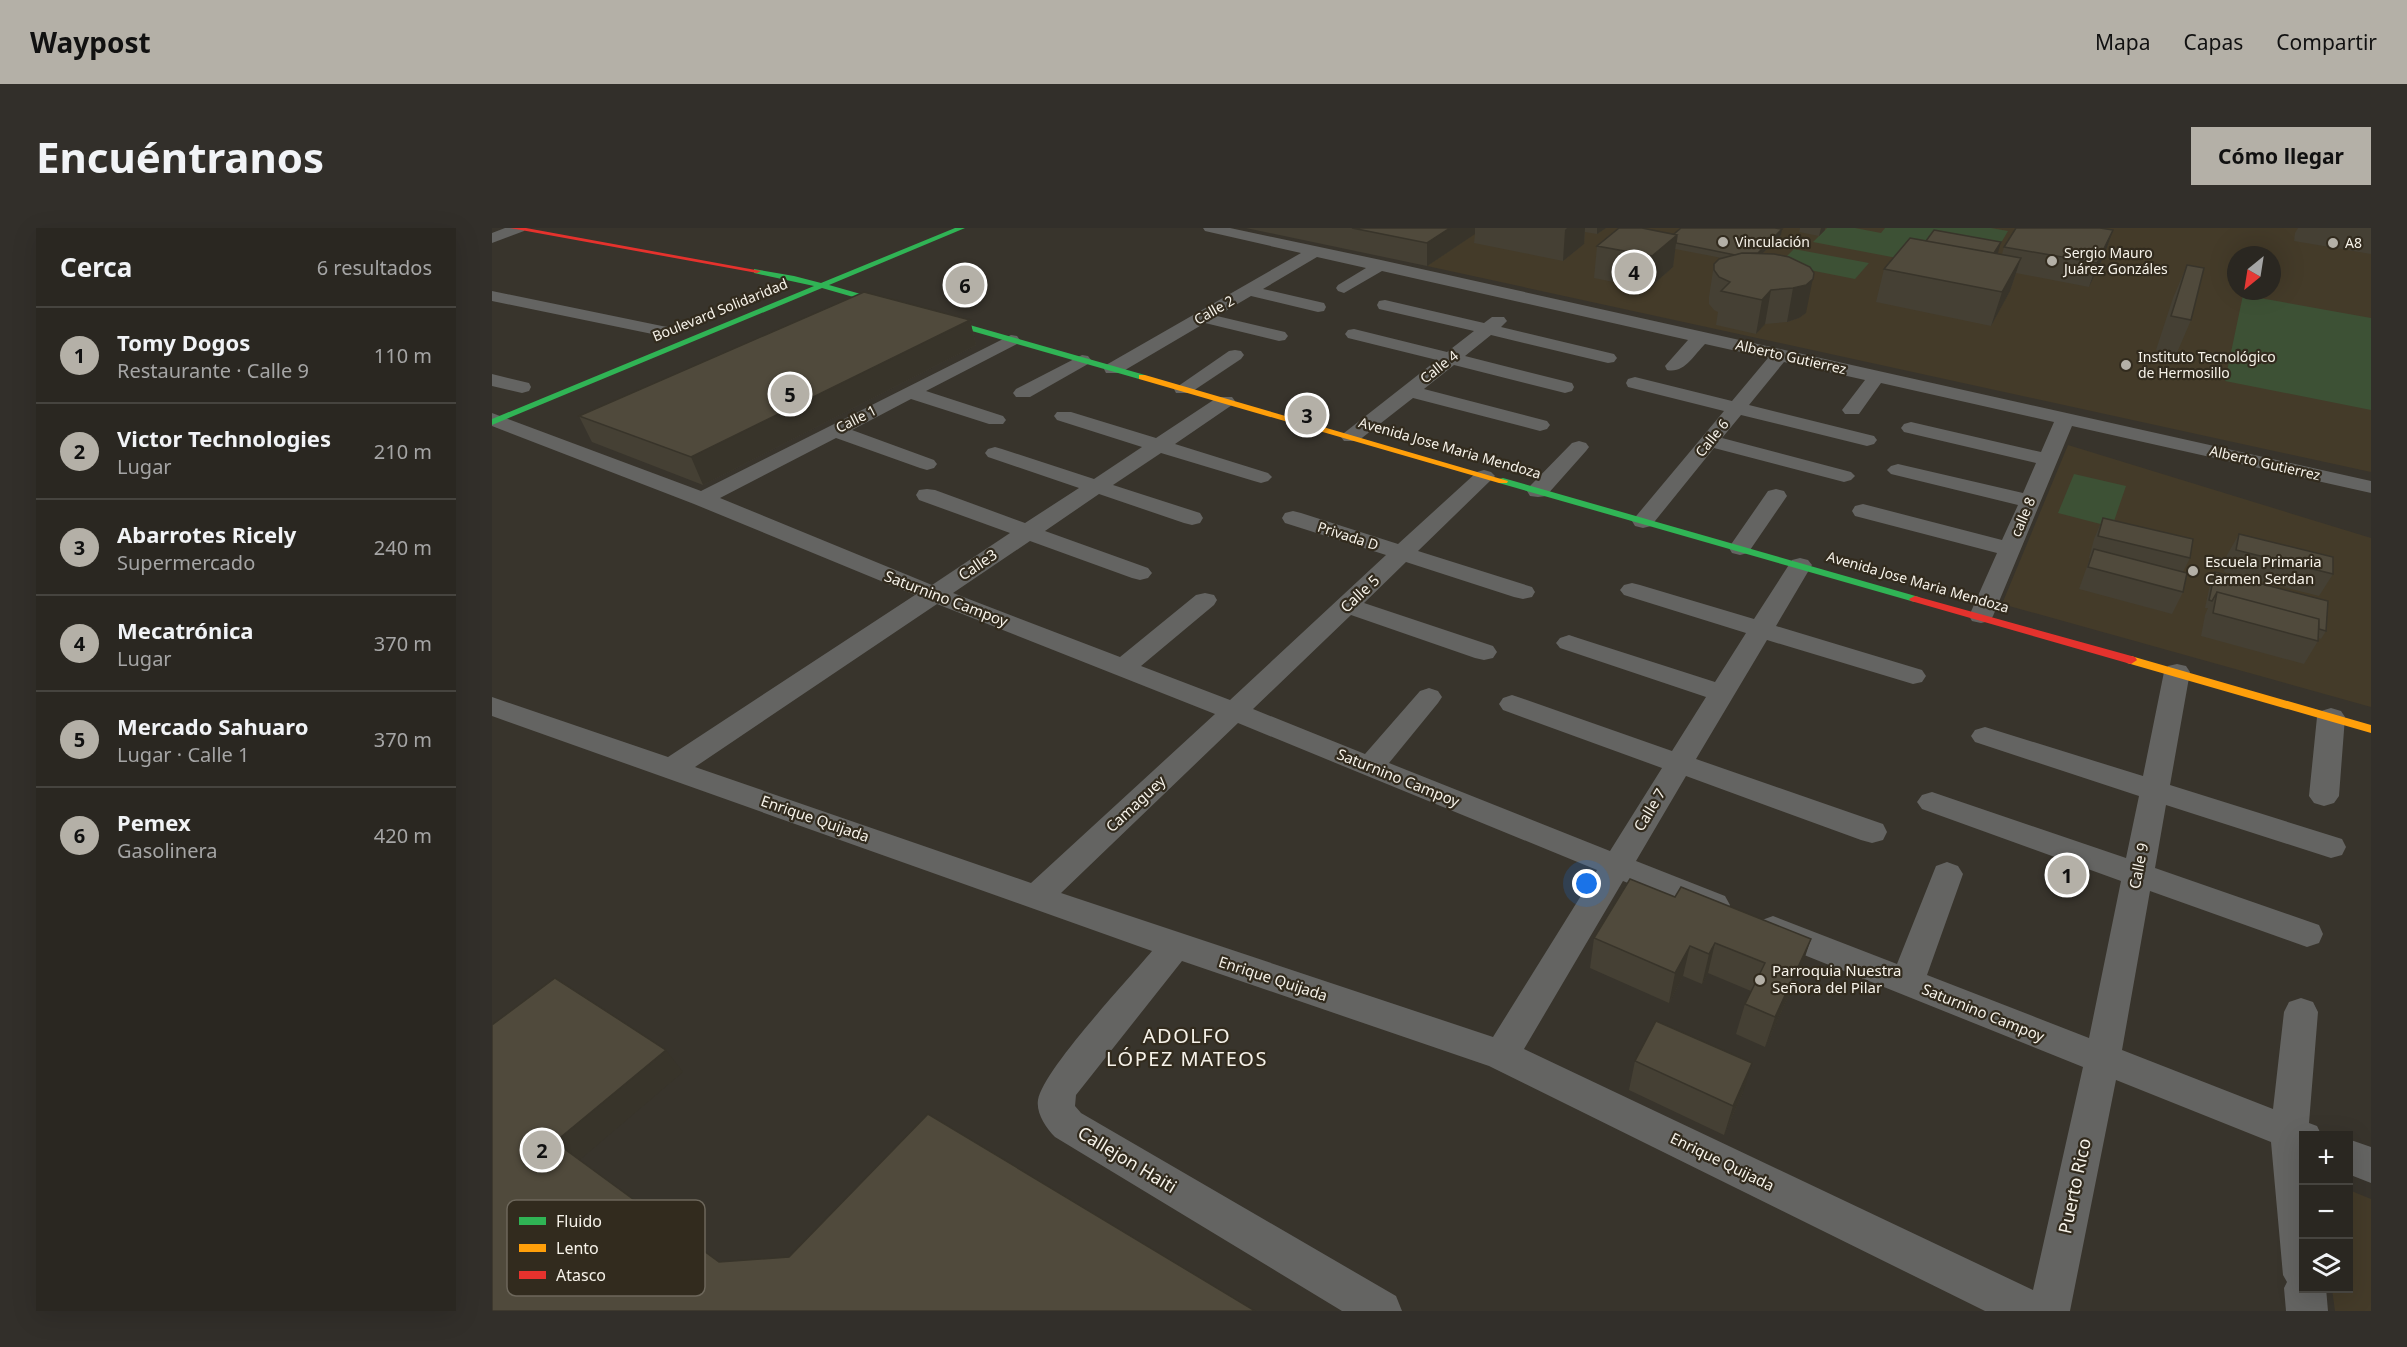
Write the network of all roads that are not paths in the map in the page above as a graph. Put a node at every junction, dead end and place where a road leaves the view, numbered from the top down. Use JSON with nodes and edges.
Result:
{"nodes":[{"id":1,"x":516,"y":228,"type":"edge"},
{"id":2,"x":961,"y":228,"type":"edge"},
{"id":3,"x":1210,"y":228,"type":"edge"},
{"id":4,"x":492,"y":238,"type":"edge"},
{"id":5,"x":1316,"y":251,"type":"junction"},
{"id":6,"x":1381,"y":266,"type":"junction"},
{"id":7,"x":816,"y":269,"type":"dead end"},
{"id":8,"x":794,"y":278,"type":"junction"},
{"id":9,"x":823,"y":286,"type":"junction"},
{"id":10,"x":772,"y":287,"type":"dead end"},
{"id":11,"x":1344,"y":288,"type":"dead end"},
{"id":12,"x":1249,"y":290,"type":"junction"},
{"id":13,"x":492,"y":296,"type":"edge"},
{"id":14,"x":1528,"y":298,"type":"junction"},
{"id":15,"x":1385,"y":305,"type":"dead end"},
{"id":16,"x":1318,"y":307,"type":"dead end"},
{"id":17,"x":1202,"y":317,"type":"junction"},
{"id":18,"x":667,"y":329,"type":"joint"},
{"id":19,"x":1488,"y":329,"type":"junction"},
{"id":20,"x":1354,"y":334,"type":"dead end"},
{"id":21,"x":1279,"y":336,"type":"dead end"},
{"id":22,"x":1701,"y":337,"type":"junction"},
{"id":23,"x":1011,"y":340,"type":"junction"},
{"id":24,"x":636,"y":341,"type":"dead end"},
{"id":25,"x":1781,"y":354,"type":"junction"},
{"id":26,"x":1235,"y":355,"type":"dead end"},
{"id":27,"x":1451,"y":358,"type":"junction"},
{"id":28,"x":1608,"y":358,"type":"dead end"},
{"id":29,"x":1082,"y":360,"type":"junction"},
{"id":30,"x":1674,"y":366,"type":"dead end"},
{"id":31,"x":1113,"y":369,"type":"junction"},
{"id":32,"x":1877,"y":376,"type":"junction"},
{"id":33,"x":1635,"y":383,"type":"dead end"},
{"id":34,"x":527,"y":385,"type":"dead end"},
{"id":35,"x":1565,"y":387,"type":"dead end"},
{"id":36,"x":1183,"y":389,"type":"junction"},
{"id":37,"x":1410,"y":391,"type":"junction"},
{"id":38,"x":909,"y":392,"type":"junction"},
{"id":39,"x":1023,"y":393,"type":"dead end"},
{"id":40,"x":1225,"y":401,"type":"junction"},
{"id":41,"x":495,"y":408,"type":"edge"},
{"id":42,"x":1736,"y":408,"type":"junction"},
{"id":43,"x":1852,"y":410,"type":"dead end"},
{"id":44,"x":1064,"y":416,"type":"dead end"},
{"id":45,"x":2066,"y":418,"type":"junction"},
{"id":46,"x":996,"y":420,"type":"dead end"},
{"id":47,"x":1540,"y":425,"type":"dead end"},
{"id":48,"x":1911,"y":428,"type":"dead end"},
{"id":49,"x":834,"y":430,"type":"junction"},
{"id":50,"x":1351,"y":437,"type":"junction"},
{"id":51,"x":1867,"y":440,"type":"dead end"},
{"id":52,"x":1709,"y":441,"type":"junction"},
{"id":53,"x":1158,"y":445,"type":"junction"},
{"id":54,"x":1579,"y":447,"type":"dead end"},
{"id":55,"x":995,"y":453,"type":"dead end"},
{"id":56,"x":2048,"y":460,"type":"junction"},
{"id":57,"x":927,"y":464,"type":"dead end"},
{"id":58,"x":1898,"y":470,"type":"dead end"},
{"id":59,"x":1485,"y":476,"type":"junction"},
{"id":60,"x":1844,"y":476,"type":"dead end"},
{"id":61,"x":1261,"y":477,"type":"dead end"},
{"id":62,"x":1096,"y":487,"type":"junction"},
{"id":63,"x":2371,"y":487,"type":"edge"},
{"id":64,"x":1538,"y":491,"type":"junction"},
{"id":65,"x":927,"y":495,"type":"dead end"},
{"id":66,"x":1776,"y":496,"type":"dead end"},
{"id":67,"x":702,"y":499,"type":"junction"},
{"id":68,"x":2030,"y":501,"type":"junction"},
{"id":69,"x":1863,"y":511,"type":"dead end"},
{"id":70,"x":1293,"y":518,"type":"dead end"},
{"id":71,"x":1191,"y":519,"type":"dead end"},
{"id":72,"x":1643,"y":521,"type":"junction"},
{"id":73,"x":1028,"y":532,"type":"junction"},
{"id":74,"x":1740,"y":548,"type":"junction"},
{"id":75,"x":2010,"y":549,"type":"junction"},
{"id":76,"x":1402,"y":554,"type":"junction"},
{"id":77,"x":1800,"y":565,"type":"junction"},
{"id":78,"x":1140,"y":573,"type":"dead end"},
{"id":79,"x":1632,"y":590,"type":"dead end"},
{"id":80,"x":1523,"y":592,"type":"dead end"},
{"id":81,"x":934,"y":594,"type":"junction"},
{"id":82,"x":1204,"y":600,"type":"dead end"},
{"id":83,"x":1347,"y":605,"type":"junction"},
{"id":84,"x":1981,"y":616,"type":"junction"},
{"id":85,"x":1761,"y":629,"type":"junction"},
{"id":86,"x":1569,"y":643,"type":"dead end"},
{"id":87,"x":1484,"y":652,"type":"dead end"},
{"id":88,"x":1123,"y":668,"type":"junction"},
{"id":89,"x":2177,"y":672,"type":"junction"},
{"id":90,"x":1913,"y":676,"type":"dead end"},
{"id":91,"x":1722,"y":693,"type":"junction"},
{"id":92,"x":1429,"y":697,"type":"dead end"},
{"id":93,"x":1512,"y":704,"type":"dead end"},
{"id":94,"x":492,"y":706,"type":"edge"},
{"id":95,"x":1235,"y":712,"type":"junction"},
{"id":96,"x":2331,"y":717,"type":"junction"},
{"id":97,"x":2371,"y":729,"type":"edge"},
{"id":98,"x":1985,"y":736,"type":"dead end"},
{"id":99,"x":1679,"y":763,"type":"junction"},
{"id":100,"x":1370,"y":767,"type":"junction"},
{"id":101,"x":671,"y":769,"type":"junction"},
{"id":102,"x":2154,"y":790,"type":"junction"},
{"id":103,"x":2324,"y":796,"type":"dead end"},
{"id":104,"x":1932,"y":802,"type":"dead end"},
{"id":105,"x":1872,"y":832,"type":"dead end"},
{"id":106,"x":2331,"y":847,"type":"dead end"},
{"id":107,"x":1616,"y":866,"type":"junction"},
{"id":108,"x":1947,"y":874,"type":"dead end"},
{"id":109,"x":2138,"y":874,"type":"junction"},
{"id":110,"x":1038,"y":896,"type":"junction"},
{"id":111,"x":2307,"y":934,"type":"dead end"},
{"id":112,"x":1175,"y":946,"type":"junction"},
{"id":113,"x":1906,"y":983,"type":"junction"},
{"id":114,"x":2301,"y":1012,"type":"dead end"},
{"id":115,"x":1502,"y":1055,"type":"junction"},
{"id":116,"x":2102,"y":1060,"type":"junction"},
{"id":117,"x":2296,"y":1135,"type":"edge"},
{"id":118,"x":2353,"y":1158,"type":"edge"},
{"id":119,"x":2371,"y":1165,"type":"edge"},
{"id":120,"x":2302,"y":1239,"type":"edge"},
{"id":121,"x":2305,"y":1293,"type":"edge"},
{"id":122,"x":1381,"y":1311,"type":"edge"},
{"id":123,"x":2030,"y":1311,"type":"edge"},
{"id":124,"x":2049,"y":1311,"type":"edge"},
{"id":125,"x":2307,"y":1311,"type":"edge"}],
"edges":[{"from":1,"to":4,"type":"street"},
{"from":1,"to":8,"type":"street","name":"Avenida Jose Maria Mendoza"},
{"from":2,"to":9,"type":"street","name":"Boulevard Solidaridad"},
{"from":3,"to":5,"type":"street","name":"Alberto Gutierrez"},
{"from":5,"to":6,"type":"street","name":"Alberto Gutierrez"},
{"from":5,"to":12,"type":"street","name":"Calle 2"},
{"from":6,"to":11,"type":"street"},
{"from":6,"to":14,"type":"street","name":"Alberto Gutierrez"},
{"from":7,"to":8,"type":"street","name":"Boulevard Solidaridad"},
{"from":8,"to":9,"type":"street","name":"Avenida Jose Maria Mendoza"},
{"from":8,"to":10,"type":"street","name":"Boulevard Solidaridad"},
{"from":9,"to":23,"type":"street","name":"Avenida Jose Maria Mendoza"},
{"from":9,"to":41,"type":"street","name":"Boulevard Solidaridad"},
{"from":12,"to":16,"type":"street"},
{"from":12,"to":17,"type":"street","name":"Calle 2"},
{"from":13,"to":18,"type":"street"},
{"from":14,"to":19,"type":"street","name":"Calle 4"},
{"from":14,"to":22,"type":"street","name":"Alberto Gutierrez"},
{"from":15,"to":19,"type":"street"},
{"from":17,"to":21,"type":"street"},
{"from":17,"to":31,"type":"street","name":"Calle 2"},
{"from":18,"to":24,"type":"street","name":"Boulevard Solidaridad"},
{"from":19,"to":27,"type":"street","name":"Calle 4"},
{"from":19,"to":28,"type":"street"},
{"from":20,"to":27,"type":"street"},
{"from":22,"to":25,"type":"street","name":"Alberto Gutierrez"},
{"from":22,"to":30,"type":"street"},
{"from":23,"to":29,"type":"street","name":"Avenida Jose Maria Mendoza"},
{"from":23,"to":38,"type":"street","name":"Calle 1"},
{"from":25,"to":32,"type":"street","name":"Alberto Gutierrez"},
{"from":25,"to":42,"type":"street","name":"Calle 6"},
{"from":26,"to":36,"type":"street"},
{"from":27,"to":35,"type":"street"},
{"from":27,"to":37,"type":"street","name":"Calle 4"},
{"from":29,"to":31,"type":"street","name":"Avenida Jose Maria Mendoza"},
{"from":29,"to":39,"type":"street"},
{"from":31,"to":36,"type":"street","name":"Avenida Jose Maria Mendoza"},
{"from":32,"to":43,"type":"street"},
{"from":32,"to":45,"type":"street","name":"Alberto Gutierrez"},
{"from":33,"to":42,"type":"street"},
{"from":34,"to":41,"type":"street"},
{"from":36,"to":40,"type":"street","name":"Avenida Jose Maria Mendoza"},
{"from":37,"to":47,"type":"street"},
{"from":37,"to":50,"type":"street","name":"Calle 4"},
{"from":38,"to":46,"type":"street"},
{"from":38,"to":49,"type":"street","name":"Calle 1"},
{"from":40,"to":50,"type":"street","name":"Avenida Jose Maria Mendoza"},
{"from":40,"to":53,"type":"street","name":"Calle3"},
{"from":41,"to":67,"type":"street","name":"Saturnino Campoy"},
{"from":42,"to":51,"type":"street"},
{"from":42,"to":52,"type":"street","name":"Calle 6"},
{"from":44,"to":53,"type":"street"},
{"from":45,"to":56,"type":"street","name":"calle 8"},
{"from":45,"to":63,"type":"street","name":"Alberto Gutierrez"},
{"from":48,"to":56,"type":"street"},
{"from":49,"to":57,"type":"street"},
{"from":49,"to":67,"type":"street","name":"Calle 1"},
{"from":50,"to":59,"type":"street","name":"Avenida Jose Maria Mendoza"},
{"from":52,"to":60,"type":"street"},
{"from":52,"to":72,"type":"street","name":"Calle 6"},
{"from":53,"to":61,"type":"street"},
{"from":53,"to":62,"type":"street","name":"Calle3"},
{"from":54,"to":64,"type":"street"},
{"from":55,"to":62,"type":"street"},
{"from":56,"to":68,"type":"street","name":"calle 8"},
{"from":58,"to":68,"type":"street"},
{"from":59,"to":64,"type":"street","name":"Avenida Jose Maria Mendoza"},
{"from":59,"to":76,"type":"street","name":"Calle 5"},
{"from":62,"to":71,"type":"street"},
{"from":62,"to":73,"type":"street","name":"Calle3"},
{"from":64,"to":72,"type":"street","name":"Avenida Jose Maria Mendoza"},
{"from":65,"to":73,"type":"street"},
{"from":66,"to":74,"type":"street"},
{"from":67,"to":81,"type":"street","name":"Saturnino Campoy"},
{"from":68,"to":75,"type":"street","name":"calle 8"},
{"from":69,"to":75,"type":"street"},
{"from":70,"to":76,"type":"street","name":"Privada D"},
{"from":72,"to":74,"type":"street","name":"Avenida Jose Maria Mendoza"},
{"from":73,"to":78,"type":"street"},
{"from":73,"to":81,"type":"street","name":"Calle3"},
{"from":74,"to":77,"type":"street","name":"Avenida Jose Maria Mendoza"},
{"from":75,"to":84,"type":"street","name":"calle 8"},
{"from":76,"to":80,"type":"street","name":"Privada D"},
{"from":76,"to":83,"type":"street","name":"Calle 5"},
{"from":77,"to":84,"type":"street","name":"Avenida Jose Maria Mendoza"},
{"from":77,"to":85,"type":"street","name":"Calle 7"},
{"from":79,"to":85,"type":"street"},
{"from":81,"to":88,"type":"street","name":"Saturnino Campoy"},
{"from":81,"to":101,"type":"street","name":"Calle3"},
{"from":82,"to":88,"type":"street"},
{"from":83,"to":87,"type":"street"},
{"from":83,"to":95,"type":"street","name":"Calle 5"},
{"from":84,"to":89,"type":"street","name":"Avenida Jose Maria Mendoza"},
{"from":85,"to":90,"type":"street"},
{"from":85,"to":91,"type":"street","name":"Calle 7"},
{"from":86,"to":91,"type":"street"},
{"from":88,"to":95,"type":"street","name":"Saturnino Campoy"},
{"from":89,"to":96,"type":"street","name":"Avenida Jose Maria Mendoza"},
{"from":89,"to":102,"type":"street","name":"Calle 9"},
{"from":91,"to":99,"type":"street","name":"Calle 7"},
{"from":92,"to":100,"type":"street"},
{"from":93,"to":99,"type":"street"},
{"from":94,"to":101,"type":"street","name":"Enrique Quijada"},
{"from":95,"to":100,"type":"street","name":"Saturnino Campoy"},
{"from":95,"to":110,"type":"street","name":"Camaguey"},
{"from":96,"to":97,"type":"street","name":"Avenida Jose Maria Mendoza"},
{"from":96,"to":103,"type":"street"},
{"from":98,"to":102,"type":"street"},
{"from":99,"to":105,"type":"street"},
{"from":99,"to":107,"type":"street","name":"Calle 7"},
{"from":100,"to":107,"type":"street","name":"Saturnino Campoy"},
{"from":101,"to":110,"type":"street","name":"Enrique Quijada"},
{"from":102,"to":106,"type":"street"},
{"from":102,"to":109,"type":"street","name":"Calle 9"},
{"from":104,"to":109,"type":"street"},
{"from":107,"to":113,"type":"street","name":"Saturnino Campoy"},
{"from":107,"to":115,"type":"street","name":"Calle 7"},
{"from":108,"to":113,"type":"street"},
{"from":109,"to":111,"type":"street"},
{"from":109,"to":116,"type":"street","name":"Calle 9"},
{"from":110,"to":112,"type":"street","name":"Enrique Quijada"},
{"from":112,"to":115,"type":"street","name":"Enrique Quijada"},
{"from":112,"to":122,"type":"street","name":"Callejon Haiti"},
{"from":113,"to":116,"type":"street","name":"Saturnino Campoy"},
{"from":114,"to":117,"type":"street"},
{"from":115,"to":123,"type":"street","name":"Enrique Quijada"},
{"from":116,"to":117,"type":"street","name":"Saturnino Campoy"},
{"from":116,"to":124,"type":"street","name":"Puerto Rico"},
{"from":117,"to":120,"type":"street"},
{"from":118,"to":119,"type":"street"},
{"from":121,"to":125,"type":"street"}]}
